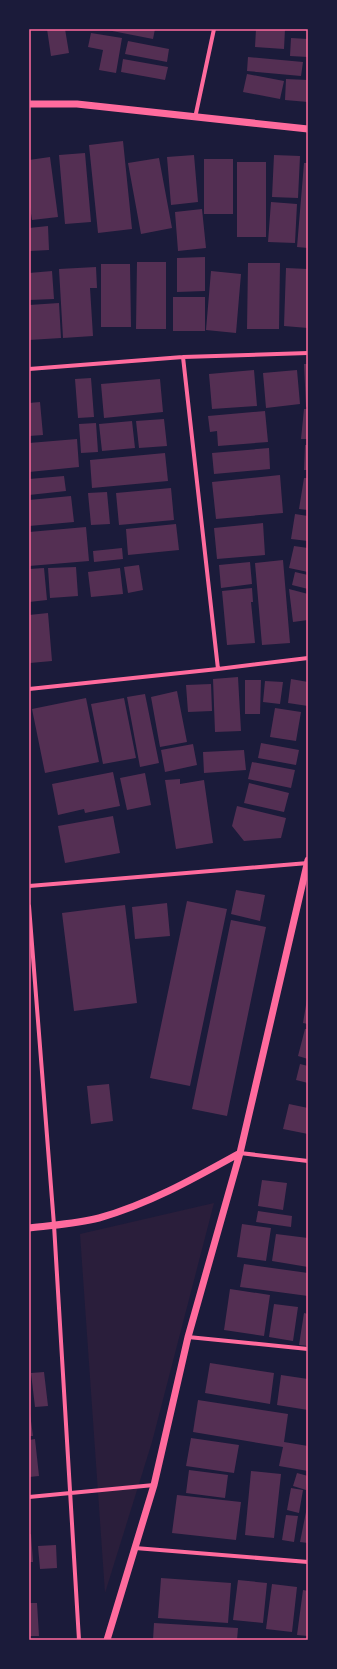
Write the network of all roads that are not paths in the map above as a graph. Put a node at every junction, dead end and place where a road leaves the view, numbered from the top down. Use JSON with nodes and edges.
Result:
{"nodes":[{"id":1,"x":214,"y":29,"type":"edge"},
{"id":2,"x":29,"y":104,"type":"edge"},
{"id":3,"x":195,"y":118,"type":"junction"},
{"id":4,"x":308,"y":129,"type":"edge"},
{"id":5,"x":308,"y":353,"type":"edge"},
{"id":6,"x":183,"y":357,"type":"junction"},
{"id":7,"x":29,"y":369,"type":"edge"},
{"id":8,"x":308,"y":658,"type":"edge"},
{"id":9,"x":218,"y":669,"type":"junction"},
{"id":10,"x":29,"y":689,"type":"edge"},
{"id":11,"x":308,"y":862,"type":"edge"},
{"id":12,"x":29,"y":886,"type":"edge"},
{"id":13,"x":29,"y":906,"type":"edge"},
{"id":14,"x":31,"y":954,"type":"edge"},
{"id":15,"x":240,"y":1153,"type":"junction"},
{"id":16,"x":308,"y":1160,"type":"edge"},
{"id":17,"x":54,"y":1225,"type":"junction"},
{"id":18,"x":29,"y":1228,"type":"edge"},
{"id":19,"x":188,"y":1337,"type":"junction"},
{"id":20,"x":308,"y":1349,"type":"edge"},
{"id":21,"x":154,"y":1485,"type":"junction"},
{"id":22,"x":70,"y":1493,"type":"junction"},
{"id":23,"x":29,"y":1497,"type":"edge"},
{"id":24,"x":135,"y":1548,"type":"junction"},
{"id":25,"x":308,"y":1562,"type":"edge"},
{"id":26,"x":78,"y":1640,"type":"edge"},
{"id":27,"x":107,"y":1640,"type":"edge"}],
"edges":[{"from":1,"to":3,"type":"street"},
{"from":2,"to":3,"type":"street"},
{"from":3,"to":4,"type":"street"},
{"from":5,"to":6,"type":"street"},
{"from":6,"to":7,"type":"street"},
{"from":6,"to":9,"type":"street"},
{"from":8,"to":9,"type":"street"},
{"from":9,"to":10,"type":"street"},
{"from":11,"to":12,"type":"street"},
{"from":11,"to":15,"type":"street"},
{"from":13,"to":14,"type":"street"},
{"from":14,"to":17,"type":"street"},
{"from":15,"to":16,"type":"street"},
{"from":15,"to":17,"type":"street"},
{"from":15,"to":19,"type":"street"},
{"from":17,"to":18,"type":"street"},
{"from":17,"to":22,"type":"street"},
{"from":19,"to":20,"type":"street"},
{"from":19,"to":21,"type":"street"},
{"from":21,"to":22,"type":"street"},
{"from":21,"to":24,"type":"street"},
{"from":22,"to":23,"type":"street"},
{"from":22,"to":26,"type":"street"},
{"from":24,"to":25,"type":"street"},
{"from":24,"to":27,"type":"street"}]}
